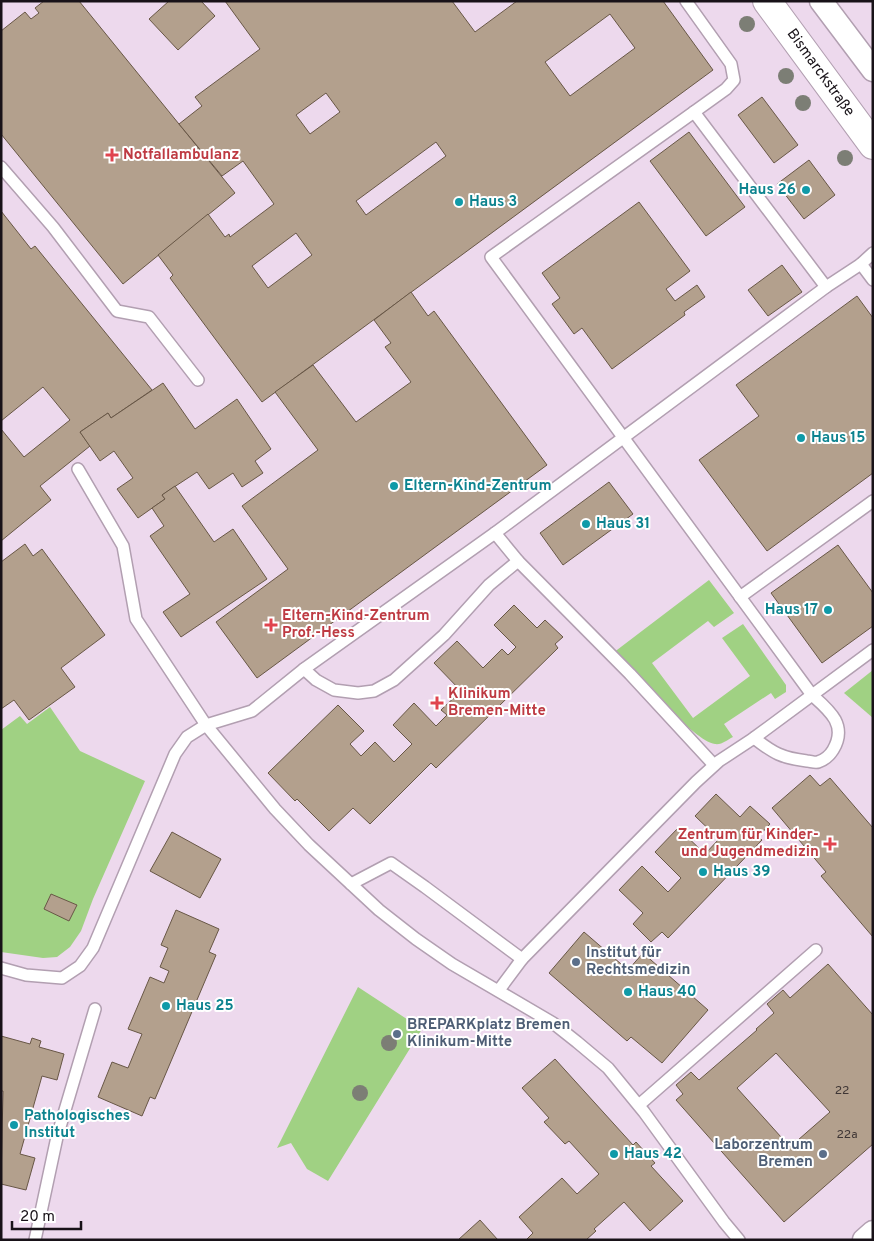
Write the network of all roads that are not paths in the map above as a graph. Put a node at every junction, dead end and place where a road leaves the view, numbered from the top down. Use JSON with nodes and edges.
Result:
{"nodes":[{"id":1,"x":686,"y":1,"type":"edge"},
{"id":2,"x":767,"y":1,"type":"edge"},
{"id":3,"x":821,"y":1,"type":"edge"},
{"id":4,"x":873,"y":70,"type":"edge"},
{"id":5,"x":694,"y":112,"type":"junction"},
{"id":6,"x":873,"y":145,"type":"edge"},
{"id":7,"x":1,"y":167,"type":"edge"},
{"id":8,"x":873,"y":253,"type":"edge"},
{"id":9,"x":861,"y":264,"type":"junction"},
{"id":10,"x":873,"y":280,"type":"edge"},
{"id":11,"x":826,"y":287,"type":"junction"},
{"id":12,"x":198,"y":380,"type":"dead end"},
{"id":13,"x":623,"y":436,"type":"junction"},
{"id":14,"x":78,"y":469,"type":"dead end"},
{"id":15,"x":873,"y":501,"type":"edge"},
{"id":16,"x":494,"y":533,"type":"junction"},
{"id":17,"x":518,"y":561,"type":"junction"},
{"id":18,"x":740,"y":597,"type":"junction"},
{"id":19,"x":873,"y":650,"type":"edge"},
{"id":20,"x":304,"y":669,"type":"junction"},
{"id":21,"x":812,"y":695,"type":"junction"},
{"id":22,"x":206,"y":725,"type":"junction"},
{"id":23,"x":754,"y":738,"type":"junction"},
{"id":24,"x":714,"y":765,"type":"junction"},
{"id":25,"x":351,"y":884,"type":"junction"},
{"id":26,"x":816,"y":950,"type":"dead end"},
{"id":27,"x":522,"y":959,"type":"junction"},
{"id":28,"x":1,"y":968,"type":"edge"},
{"id":29,"x":499,"y":990,"type":"junction"},
{"id":30,"x":95,"y":1009,"type":"dead end"},
{"id":31,"x":640,"y":1106,"type":"junction"},
{"id":32,"x":873,"y":1232,"type":"edge"},
{"id":33,"x":35,"y":1240,"type":"edge"},
{"id":34,"x":739,"y":1240,"type":"edge"},
{"id":35,"x":864,"y":1240,"type":"edge"}],
"edges":[{"from":1,"to":5,"type":"lane"},
{"from":2,"to":6,"type":"main road","name":"Bismarckstraße"},
{"from":3,"to":4,"type":"street"},
{"from":5,"to":11,"type":"lane"},
{"from":5,"to":13,"type":"lane"},
{"from":7,"to":12,"type":"lane"},
{"from":8,"to":9,"type":"lane"},
{"from":9,"to":10,"type":"lane"},
{"from":9,"to":11,"type":"lane"},
{"from":11,"to":13,"type":"lane"},
{"from":13,"to":16,"type":"lane"},
{"from":13,"to":18,"type":"lane"},
{"from":14,"to":22,"type":"lane"},
{"from":15,"to":18,"type":"lane"},
{"from":16,"to":17,"type":"lane"},
{"from":16,"to":20,"type":"lane"},
{"from":17,"to":20,"type":"lane"},
{"from":17,"to":24,"type":"lane"},
{"from":18,"to":21,"type":"lane"},
{"from":19,"to":21,"type":"lane"},
{"from":20,"to":22,"type":"lane"},
{"from":21,"to":23,"type":"lane"},
{"from":21,"to":23,"type":"lane"},
{"from":22,"to":25,"type":"lane"},
{"from":22,"to":28,"type":"lane"},
{"from":23,"to":24,"type":"lane"},
{"from":24,"to":27,"type":"lane"},
{"from":25,"to":27,"type":"lane"},
{"from":25,"to":29,"type":"lane"},
{"from":26,"to":31,"type":"lane"},
{"from":27,"to":29,"type":"lane"},
{"from":29,"to":31,"type":"lane"},
{"from":30,"to":33,"type":"lane"},
{"from":31,"to":34,"type":"lane"},
{"from":32,"to":35,"type":"street"}]}
